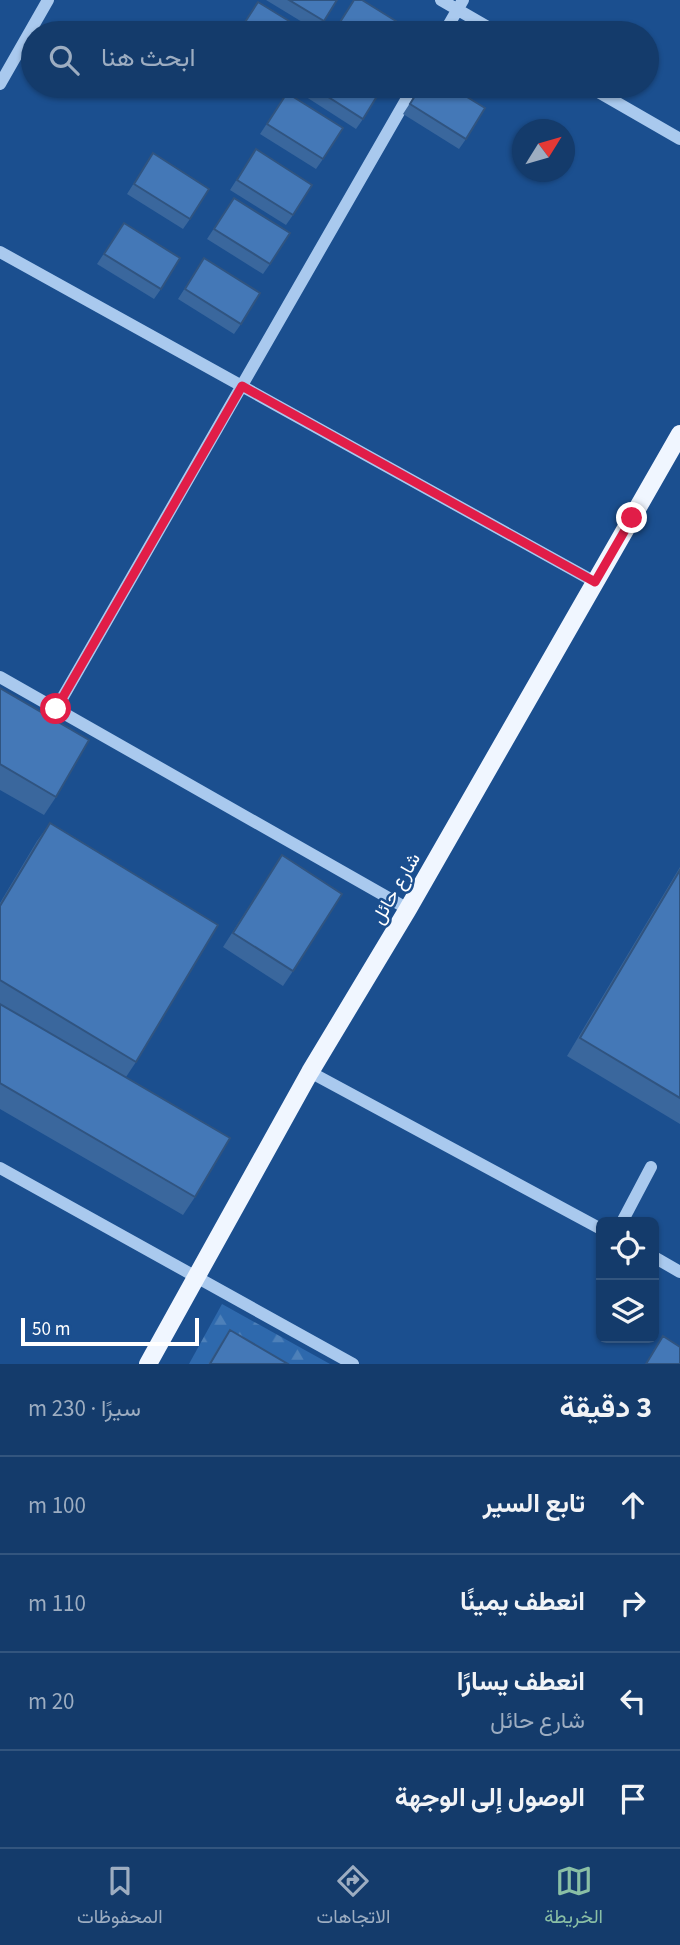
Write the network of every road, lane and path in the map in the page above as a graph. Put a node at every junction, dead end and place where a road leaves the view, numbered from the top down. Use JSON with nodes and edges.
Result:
{"nodes":[{"id":1,"x":48,"y":0,"type":"edge"},
{"id":2,"x":441,"y":0,"type":"edge"},
{"id":3,"x":460,"y":5,"type":"edge"},
{"id":4,"x":36,"y":21,"type":"edge"},
{"id":5,"x":451,"y":21,"type":"edge"},
{"id":6,"x":482,"y":21,"type":"edge"},
{"id":7,"x":21,"y":48,"type":"edge"},
{"id":8,"x":0,"y":85,"type":"edge"},
{"id":9,"x":407,"y":98,"type":"edge"},
{"id":10,"x":609,"y":98,"type":"edge"},
{"id":11,"x":680,"y":139,"type":"edge"},
{"id":12,"x":0,"y":252,"type":"edge"},
{"id":13,"x":242,"y":386,"type":"junction"},
{"id":14,"x":680,"y":434,"type":"edge"},
{"id":15,"x":595,"y":582,"type":"junction"},
{"id":16,"x":0,"y":677,"type":"edge"},
{"id":17,"x":56,"y":709,"type":"junction"},
{"id":18,"x":408,"y":909,"type":"junction"},
{"id":19,"x":310,"y":1072,"type":"junction"},
{"id":20,"x":650,"y":1167,"type":"dead end"},
{"id":21,"x":0,"y":1168,"type":"edge"},
{"id":22,"x":625,"y":1217,"type":"edge"},
{"id":23,"x":596,"y":1226,"type":"edge"},
{"id":24,"x":659,"y":1260,"type":"edge"},
{"id":25,"x":680,"y":1272,"type":"edge"},
{"id":26,"x":198,"y":1276,"type":"junction"},
{"id":27,"x":148,"y":1364,"type":"edge"},
{"id":28,"x":353,"y":1364,"type":"edge"}],
"edges":[{"from":1,"to":4,"type":"street"},
{"from":2,"to":3,"type":"street"},
{"from":3,"to":5,"type":"street"},
{"from":3,"to":6,"type":"street"},
{"from":7,"to":8,"type":"street"},
{"from":9,"to":13,"type":"street"},
{"from":10,"to":11,"type":"street"},
{"from":12,"to":13,"type":"street"},
{"from":13,"to":15,"type":"street"},
{"from":13,"to":17,"type":"street"},
{"from":14,"to":15,"type":"main road","name":"شارع حائل"},
{"from":15,"to":18,"type":"main road","name":"شارع حائل"},
{"from":16,"to":17,"type":"street"},
{"from":17,"to":18,"type":"street"},
{"from":18,"to":19,"type":"main road","name":"شارع حائل"},
{"from":19,"to":23,"type":"street"},
{"from":19,"to":26,"type":"main road","name":"شارع حائل"},
{"from":20,"to":22,"type":"street"},
{"from":21,"to":26,"type":"street"},
{"from":24,"to":25,"type":"street"},
{"from":26,"to":27,"type":"main road","name":"شارع حائل"},
{"from":26,"to":28,"type":"street"}]}
